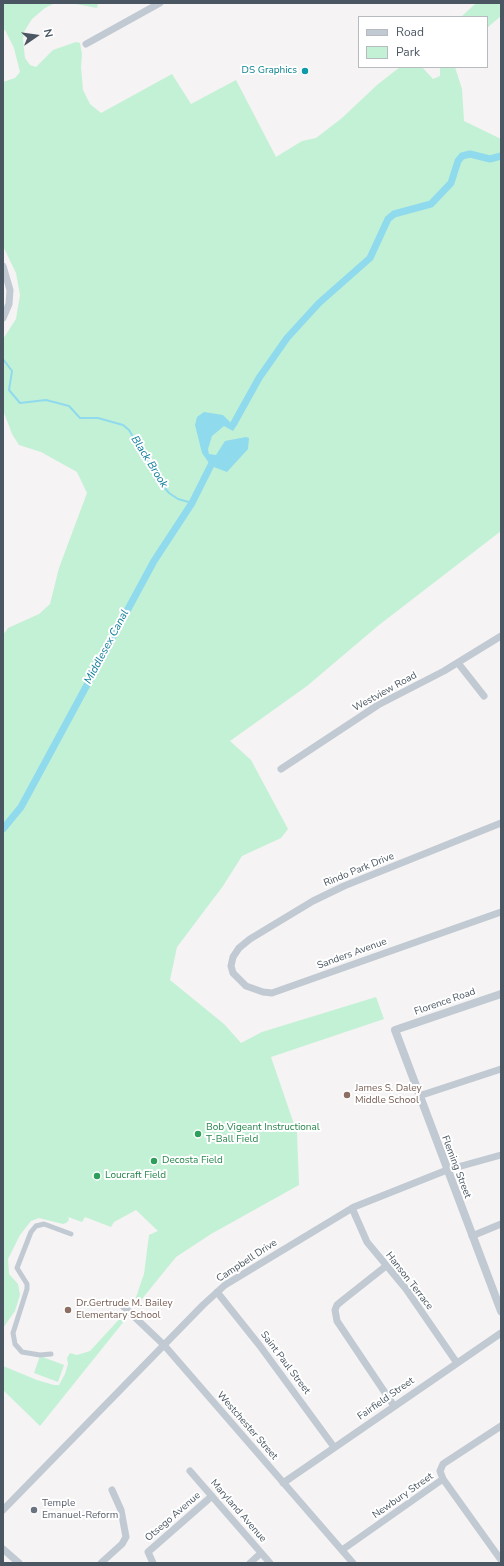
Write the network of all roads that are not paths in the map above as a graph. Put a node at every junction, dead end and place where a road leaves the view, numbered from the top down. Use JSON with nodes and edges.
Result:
{"nodes":[{"id":1,"x":160,"y":3,"type":"edge"},
{"id":2,"x":86,"y":44,"type":"dead end"},
{"id":3,"x":3,"y":266,"type":"edge"},
{"id":4,"x":3,"y":318,"type":"edge"},
{"id":5,"x":501,"y":636,"type":"edge"},
{"id":6,"x":458,"y":663,"type":"junction"},
{"id":7,"x":484,"y":696,"type":"dead end"},
{"id":8,"x":281,"y":769,"type":"dead end"},
{"id":9,"x":501,"y":823,"type":"edge"},
{"id":10,"x":501,"y":912,"type":"edge"},
{"id":11,"x":235,"y":954,"type":"joint"},
{"id":12,"x":501,"y":994,"type":"edge"},
{"id":13,"x":395,"y":1030,"type":"joint"},
{"id":14,"x":501,"y":1068,"type":"edge"},
{"id":15,"x":419,"y":1096,"type":"junction"},
{"id":16,"x":501,"y":1155,"type":"edge"},
{"id":17,"x":446,"y":1170,"type":"junction"},
{"id":18,"x":352,"y":1208,"type":"junction"},
{"id":19,"x":501,"y":1224,"type":"edge"},
{"id":20,"x":71,"y":1234,"type":"dead end"},
{"id":21,"x":472,"y":1236,"type":"junction"},
{"id":22,"x":386,"y":1266,"type":"junction"},
{"id":23,"x":217,"y":1292,"type":"junction"},
{"id":24,"x":123,"y":1306,"type":"dead end"},
{"id":25,"x":501,"y":1311,"type":"edge"},
{"id":26,"x":501,"y":1333,"type":"edge"},
{"id":27,"x":164,"y":1345,"type":"junction"},
{"id":28,"x":51,"y":1354,"type":"dead end"},
{"id":29,"x":457,"y":1363,"type":"junction"},
{"id":30,"x":394,"y":1406,"type":"junction"},
{"id":31,"x":500,"y":1428,"type":"edge"},
{"id":32,"x":334,"y":1448,"type":"junction"},
{"id":33,"x":190,"y":1471,"type":"dead end"},
{"id":34,"x":443,"y":1479,"type":"junction"},
{"id":35,"x":283,"y":1482,"type":"junction"},
{"id":36,"x":112,"y":1490,"type":"dead end"},
{"id":37,"x":212,"y":1496,"type":"junction"},
{"id":38,"x":3,"y":1510,"type":"edge"},
{"id":39,"x":3,"y":1549,"type":"edge"},
{"id":40,"x":342,"y":1550,"type":"junction"},
{"id":41,"x":261,"y":1553,"type":"junction"},
{"id":42,"x":501,"y":1560,"type":"edge"},
{"id":43,"x":19,"y":1563,"type":"edge"},
{"id":44,"x":101,"y":1563,"type":"edge"},
{"id":45,"x":153,"y":1563,"type":"edge"},
{"id":46,"x":250,"y":1563,"type":"edge"},
{"id":47,"x":270,"y":1563,"type":"edge"},
{"id":48,"x":353,"y":1563,"type":"edge"}],
"edges":[{"from":1,"to":2,"type":"street"},
{"from":3,"to":4,"type":"street"},
{"from":5,"to":6,"type":"street","name":"Westview Road"},
{"from":6,"to":7,"type":"street"},
{"from":6,"to":8,"type":"street","name":"Westview Road"},
{"from":9,"to":11,"type":"street","name":"Rindo Park Drive"},
{"from":10,"to":11,"type":"street","name":"Sanders Avenue"},
{"from":12,"to":13,"type":"street","name":"Florence Road"},
{"from":13,"to":15,"type":"street","name":"Fleming Street"},
{"from":14,"to":15,"type":"street"},
{"from":15,"to":17,"type":"street","name":"Fleming Street"},
{"from":16,"to":17,"type":"street","name":"Campbell Drive"},
{"from":17,"to":18,"type":"street","name":"Campbell Drive"},
{"from":17,"to":21,"type":"street","name":"Fleming Street"},
{"from":18,"to":22,"type":"street","name":"Hanson Terrace"},
{"from":18,"to":23,"type":"street","name":"Campbell Drive"},
{"from":19,"to":21,"type":"street"},
{"from":20,"to":28,"type":"street"},
{"from":21,"to":25,"type":"street","name":"Fleming Street"},
{"from":22,"to":29,"type":"street","name":"Hanson Terrace"},
{"from":22,"to":30,"type":"street"},
{"from":23,"to":27,"type":"street","name":"Campbell Drive"},
{"from":23,"to":32,"type":"street","name":"Saint Paul Street"},
{"from":24,"to":27,"type":"street","name":"Westchester Street"},
{"from":26,"to":29,"type":"street","name":"Fairfield Street"},
{"from":27,"to":35,"type":"street","name":"Westchester Street"},
{"from":27,"to":38,"type":"street","name":"Campbell Drive"},
{"from":29,"to":30,"type":"street","name":"Fairfield Street"},
{"from":30,"to":32,"type":"street","name":"Fairfield Street"},
{"from":31,"to":34,"type":"street","name":"Newbury Street"},
{"from":32,"to":35,"type":"street","name":"Fairfield Street"},
{"from":33,"to":37,"type":"street","name":"Maryland Avenue"},
{"from":34,"to":40,"type":"street","name":"Newbury Street"},
{"from":34,"to":42,"type":"street"},
{"from":35,"to":40,"type":"street","name":"Westchester Street"},
{"from":36,"to":44,"type":"street"},
{"from":37,"to":41,"type":"street","name":"Maryland Avenue"},
{"from":37,"to":45,"type":"street","name":"Otsego Avenue"},
{"from":39,"to":43,"type":"street"},
{"from":40,"to":48,"type":"street","name":"Westchester Street"},
{"from":41,"to":46,"type":"street"},
{"from":41,"to":47,"type":"street","name":"Maryland Avenue"}]}
